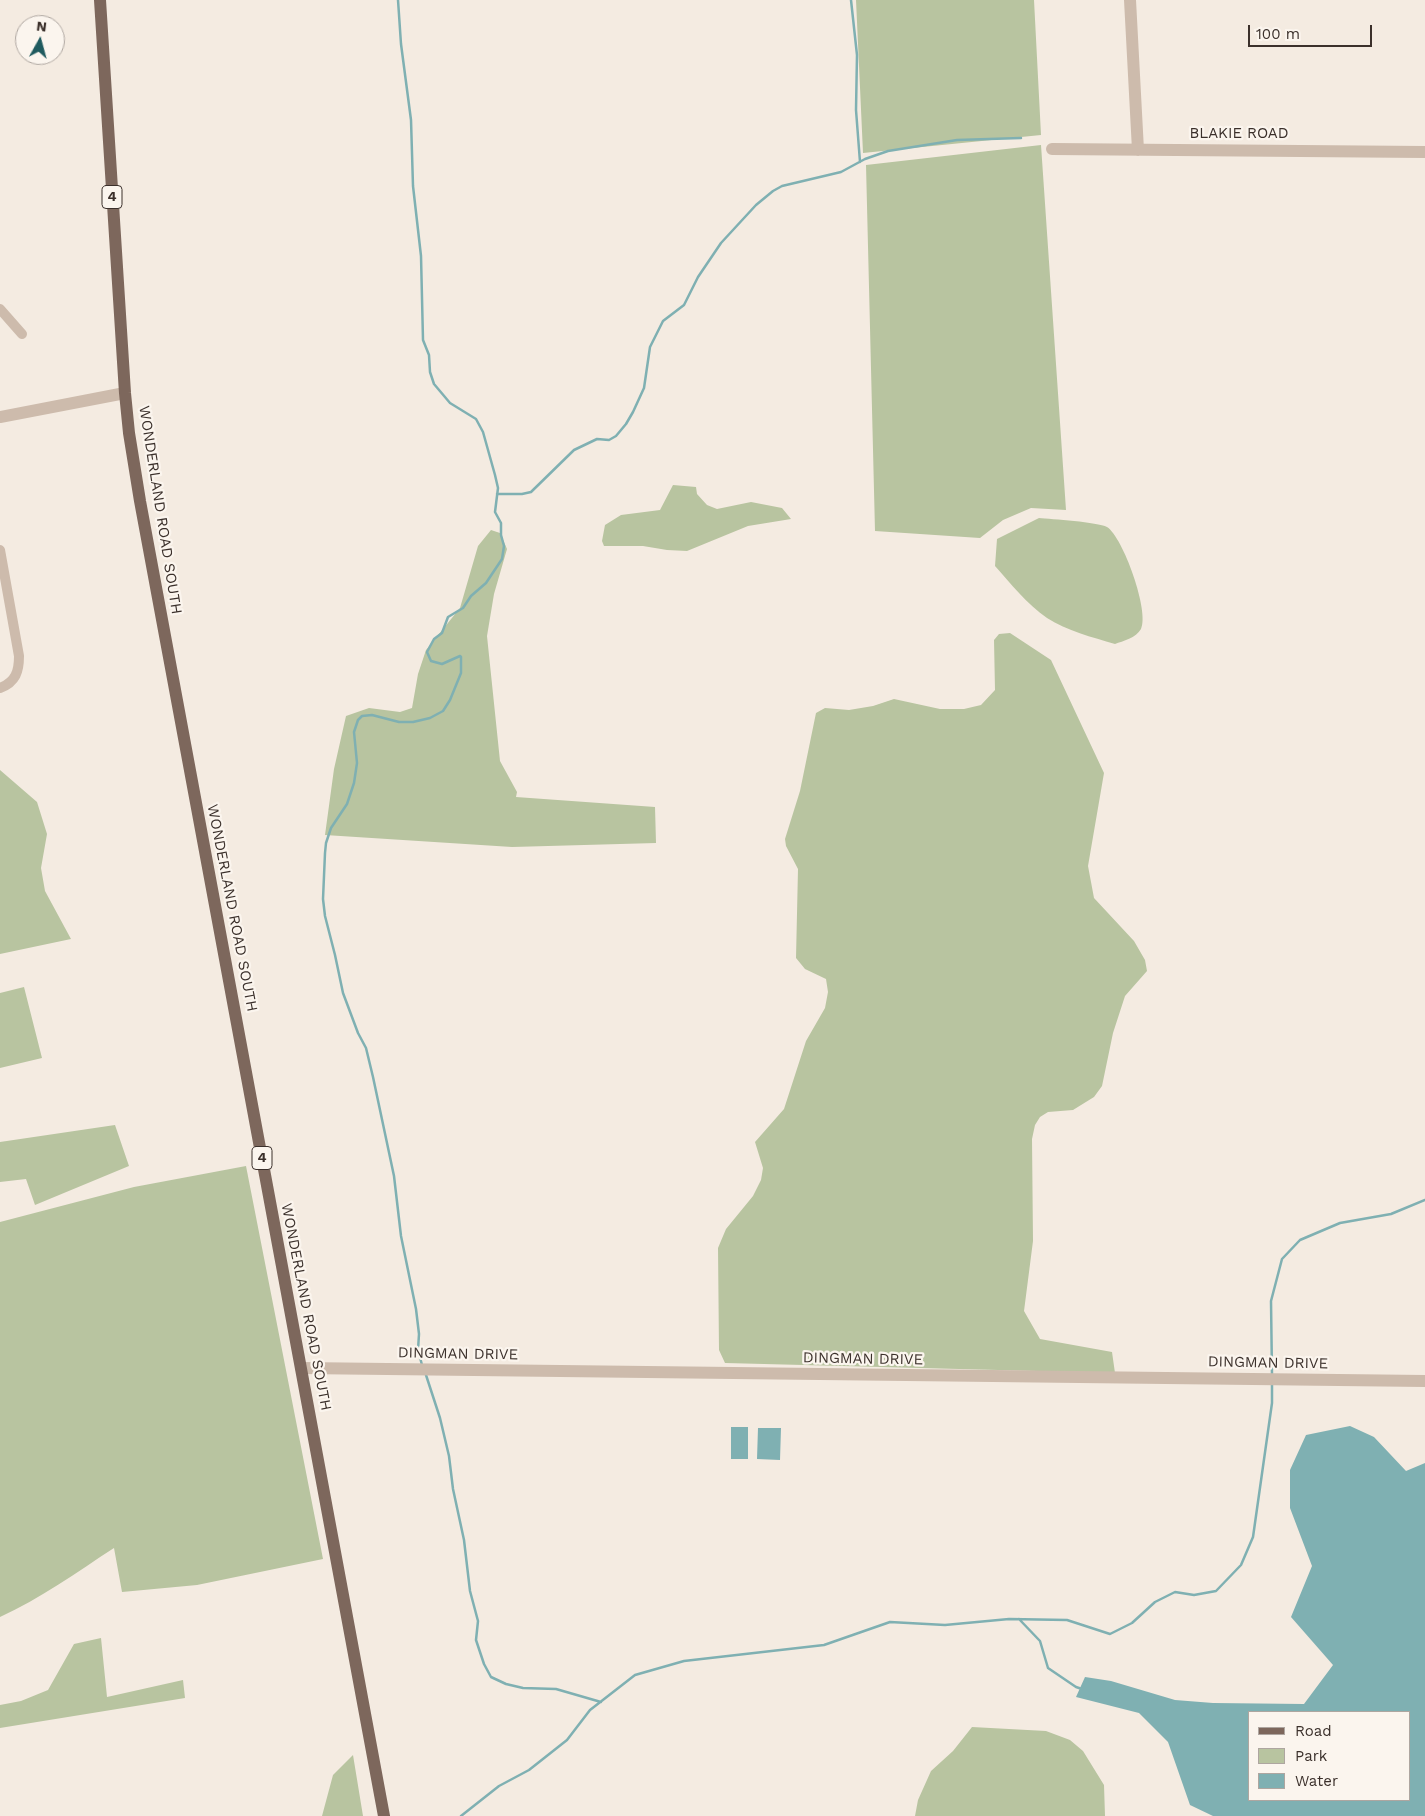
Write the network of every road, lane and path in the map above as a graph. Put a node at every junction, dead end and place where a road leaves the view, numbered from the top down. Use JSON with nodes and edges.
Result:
{"nodes":[{"id":1,"x":100,"y":0,"type":"edge"},
{"id":2,"x":1130,"y":0,"type":"edge"},
{"id":3,"x":1052,"y":149,"type":"dead end"},
{"id":4,"x":1138,"y":150,"type":"junction"},
{"id":5,"x":1425,"y":152,"type":"edge"},
{"id":6,"x":0,"y":309,"type":"edge"},
{"id":7,"x":22,"y":334,"type":"dead end"},
{"id":8,"x":125,"y":393,"type":"junction"},
{"id":9,"x":0,"y":417,"type":"edge"},
{"id":10,"x":0,"y":550,"type":"edge"},
{"id":11,"x":0,"y":688,"type":"edge"},
{"id":12,"x":301,"y":1368,"type":"junction"},
{"id":13,"x":1425,"y":1381,"type":"edge"},
{"id":14,"x":384,"y":1816,"type":"edge"}],
"edges":[{"from":1,"to":8,"type":"main road","name":"WONDERLAND ROAD SOUTH","number":"4"},
{"from":2,"to":4,"type":"street"},
{"from":3,"to":4,"type":"street","name":"BLAKIE ROAD"},
{"from":4,"to":5,"type":"street","name":"BLAKIE ROAD"},
{"from":6,"to":7,"type":"street"},
{"from":8,"to":9,"type":"street"},
{"from":8,"to":12,"type":"main road","name":"WONDERLAND ROAD SOUTH","number":"4"},
{"from":10,"to":11,"type":"street"},
{"from":12,"to":13,"type":"street","name":"DINGMAN DRIVE"},
{"from":12,"to":14,"type":"main road","name":"WONDERLAND ROAD SOUTH","number":"4"}]}
